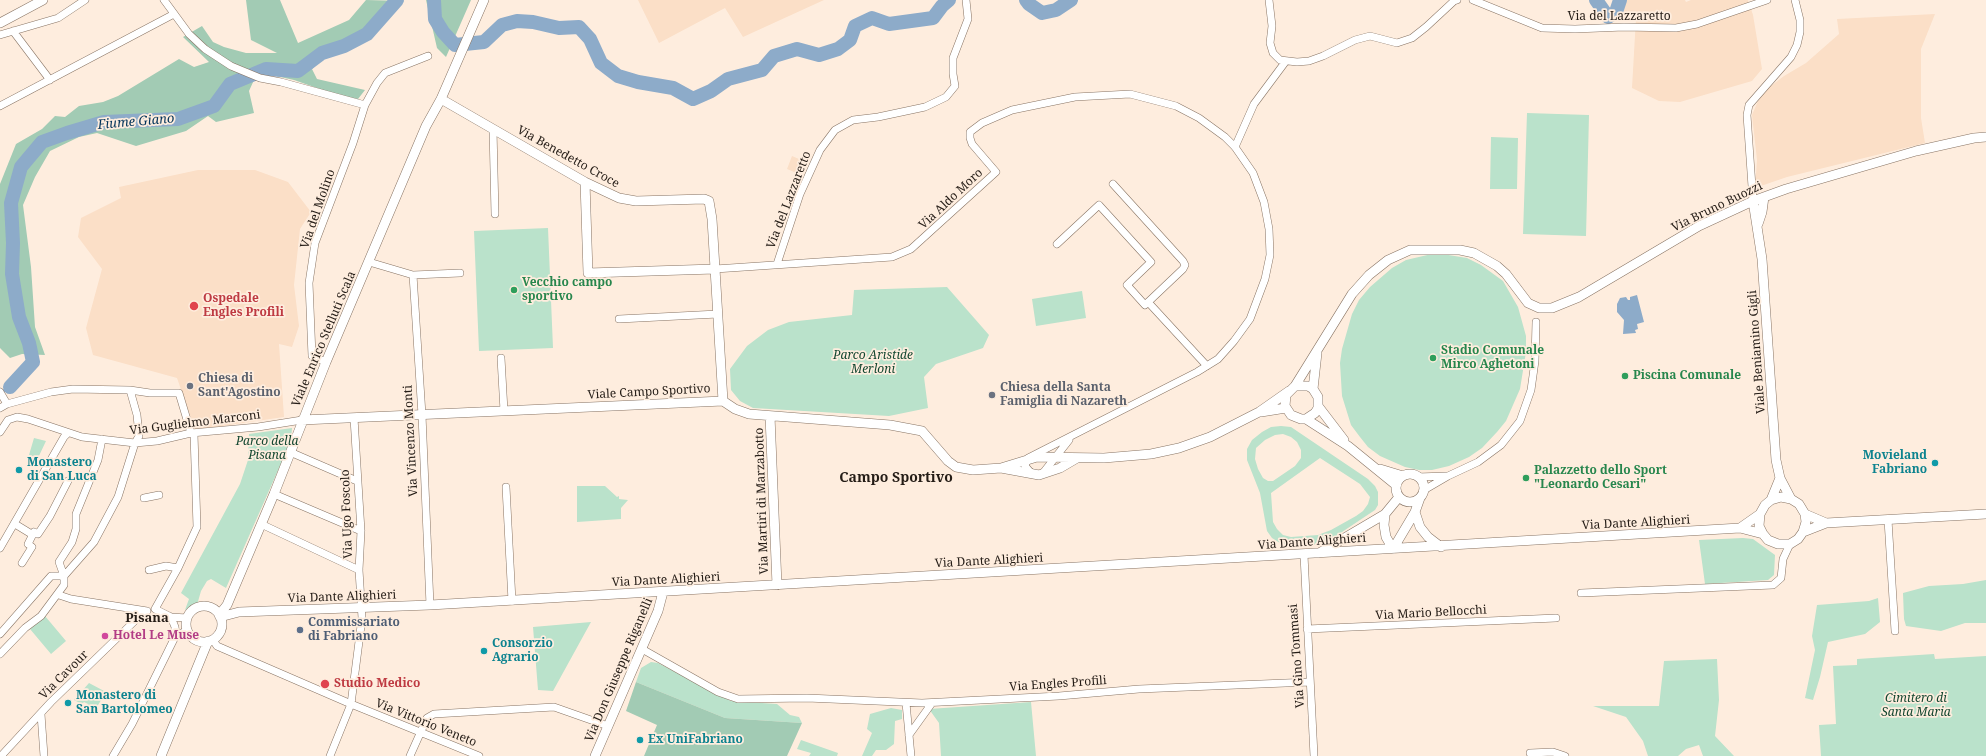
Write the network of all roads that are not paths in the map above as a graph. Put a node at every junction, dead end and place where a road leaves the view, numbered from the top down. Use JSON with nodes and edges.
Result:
{"nodes":[{"id":1,"x":43,"y":0,"type":"edge"},
{"id":2,"x":85,"y":0,"type":"edge"},
{"id":3,"x":164,"y":0,"type":"edge"},
{"id":4,"x":484,"y":0,"type":"edge"},
{"id":5,"x":966,"y":0,"type":"edge"},
{"id":6,"x":1269,"y":0,"type":"edge"},
{"id":7,"x":1457,"y":0,"type":"edge"},
{"id":8,"x":1473,"y":0,"type":"edge"},
{"id":9,"x":1766,"y":0,"type":"edge"},
{"id":10,"x":1795,"y":0,"type":"edge"},
{"id":11,"x":174,"y":14,"type":"junction"},
{"id":12,"x":0,"y":23,"type":"edge"},
{"id":13,"x":13,"y":31,"type":"junction"},
{"id":14,"x":0,"y":35,"type":"edge"},
{"id":15,"x":428,"y":56,"type":"dead end"},
{"id":16,"x":1286,"y":61,"type":"junction"},
{"id":17,"x":50,"y":80,"type":"junction"},
{"id":18,"x":441,"y":99,"type":"junction"},
{"id":19,"x":365,"y":105,"type":"junction"},
{"id":20,"x":0,"y":106,"type":"edge"},
{"id":21,"x":493,"y":129,"type":"junction"},
{"id":22,"x":1986,"y":137,"type":"edge"},
{"id":23,"x":1235,"y":147,"type":"junction"},
{"id":24,"x":585,"y":182,"type":"junction"},
{"id":25,"x":1113,"y":184,"type":"dead end"},
{"id":26,"x":1764,"y":197,"type":"junction"},
{"id":27,"x":1753,"y":201,"type":"junction"},
{"id":28,"x":496,"y":214,"type":"dead end"},
{"id":29,"x":1758,"y":224,"type":"junction"},
{"id":30,"x":1057,"y":244,"type":"dead end"},
{"id":31,"x":369,"y":262,"type":"junction"},
{"id":32,"x":777,"y":264,"type":"junction"},
{"id":33,"x":715,"y":269,"type":"junction"},
{"id":34,"x":460,"y":273,"type":"dead end"},
{"id":35,"x":412,"y":275,"type":"junction"},
{"id":36,"x":1148,"y":302,"type":"junction"},
{"id":37,"x":718,"y":314,"type":"junction"},
{"id":38,"x":619,"y":319,"type":"dead end"},
{"id":39,"x":1536,"y":322,"type":"dead end"},
{"id":40,"x":1317,"y":350,"type":"junction"},
{"id":41,"x":501,"y":358,"type":"dead end"},
{"id":42,"x":326,"y":362,"type":"junction"},
{"id":43,"x":1206,"y":366,"type":"junction"},
{"id":44,"x":1292,"y":388,"type":"junction"},
{"id":45,"x":1313,"y":389,"type":"junction"},
{"id":46,"x":130,"y":390,"type":"junction"},
{"id":47,"x":0,"y":392,"type":"edge"},
{"id":48,"x":723,"y":401,"type":"junction"},
{"id":49,"x":3,"y":406,"type":"edge"},
{"id":50,"x":1318,"y":406,"type":"junction"},
{"id":51,"x":1286,"y":408,"type":"junction"},
{"id":52,"x":504,"y":411,"type":"junction"},
{"id":53,"x":1259,"y":412,"type":"junction"},
{"id":54,"x":422,"y":415,"type":"junction"},
{"id":55,"x":770,"y":416,"type":"junction"},
{"id":56,"x":354,"y":418,"type":"junction"},
{"id":57,"x":1306,"y":419,"type":"junction"},
{"id":58,"x":302,"y":420,"type":"junction"},
{"id":59,"x":0,"y":432,"type":"edge"},
{"id":60,"x":68,"y":433,"type":"junction"},
{"id":61,"x":192,"y":433,"type":"junction"},
{"id":62,"x":1070,"y":438,"type":"junction"},
{"id":63,"x":102,"y":440,"type":"junction"},
{"id":64,"x":135,"y":443,"type":"junction"},
{"id":65,"x":1348,"y":446,"type":"junction"},
{"id":66,"x":290,"y":452,"type":"junction"},
{"id":67,"x":1056,"y":457,"type":"junction"},
{"id":68,"x":1028,"y":458,"type":"junction"},
{"id":69,"x":1077,"y":458,"type":"junction"},
{"id":70,"x":1001,"y":468,"type":"junction"},
{"id":71,"x":1376,"y":468,"type":"junction"},
{"id":72,"x":1043,"y":473,"type":"junction"},
{"id":73,"x":1032,"y":474,"type":"junction"},
{"id":74,"x":1403,"y":476,"type":"junction"},
{"id":75,"x":1448,"y":476,"type":"junction"},
{"id":76,"x":1418,"y":477,"type":"junction"},
{"id":77,"x":1780,"y":478,"type":"junction"},
{"id":78,"x":356,"y":480,"type":"junction"},
{"id":79,"x":68,"y":481,"type":"dead end"},
{"id":80,"x":1396,"y":485,"type":"junction"},
{"id":81,"x":506,"y":487,"type":"dead end"},
{"id":82,"x":1424,"y":490,"type":"junction"},
{"id":83,"x":274,"y":494,"type":"junction"},
{"id":84,"x":159,"y":496,"type":"dead end"},
{"id":85,"x":1400,"y":497,"type":"junction"},
{"id":86,"x":144,"y":498,"type":"dead end"},
{"id":87,"x":1420,"y":498,"type":"junction"},
{"id":88,"x":1791,"y":499,"type":"junction"},
{"id":89,"x":1771,"y":500,"type":"junction"},
{"id":90,"x":1415,"y":512,"type":"junction"},
{"id":91,"x":1385,"y":514,"type":"junction"},
{"id":92,"x":1760,"y":514,"type":"junction"},
{"id":93,"x":1805,"y":514,"type":"junction"},
{"id":94,"x":1986,"y":514,"type":"edge"},
{"id":95,"x":1888,"y":520,"type":"junction"},
{"id":96,"x":15,"y":524,"type":"junction"},
{"id":97,"x":261,"y":524,"type":"junction"},
{"id":98,"x":1826,"y":524,"type":"junction"},
{"id":99,"x":1740,"y":528,"type":"junction"},
{"id":100,"x":361,"y":531,"type":"junction"},
{"id":101,"x":1804,"y":532,"type":"junction"},
{"id":102,"x":1762,"y":534,"type":"junction"},
{"id":103,"x":33,"y":535,"type":"junction"},
{"id":104,"x":1778,"y":544,"type":"junction"},
{"id":105,"x":1790,"y":544,"type":"junction"},
{"id":106,"x":1441,"y":547,"type":"junction"},
{"id":107,"x":0,"y":548,"type":"edge"},
{"id":108,"x":1393,"y":549,"type":"junction"},
{"id":109,"x":1316,"y":554,"type":"junction"},
{"id":110,"x":1304,"y":555,"type":"junction"},
{"id":111,"x":1783,"y":559,"type":"junction"},
{"id":112,"x":22,"y":563,"type":"dead end"},
{"id":113,"x":178,"y":568,"type":"junction"},
{"id":114,"x":149,"y":570,"type":"dead end"},
{"id":115,"x":359,"y":570,"type":"junction"},
{"id":116,"x":64,"y":576,"type":"junction"},
{"id":117,"x":777,"y":585,"type":"junction"},
{"id":118,"x":663,"y":592,"type":"junction"},
{"id":119,"x":1581,"y":593,"type":"dead end"},
{"id":120,"x":59,"y":595,"type":"junction"},
{"id":121,"x":228,"y":599,"type":"junction"},
{"id":122,"x":512,"y":601,"type":"junction"},
{"id":123,"x":430,"y":606,"type":"junction"},
{"id":124,"x":361,"y":608,"type":"junction"},
{"id":125,"x":155,"y":609,"type":"junction"},
{"id":126,"x":145,"y":611,"type":"junction"},
{"id":127,"x":239,"y":612,"type":"junction"},
{"id":128,"x":218,"y":616,"type":"junction"},
{"id":129,"x":171,"y":617,"type":"junction"},
{"id":130,"x":187,"y":618,"type":"junction"},
{"id":131,"x":1556,"y":618,"type":"dead end"},
{"id":132,"x":1307,"y":629,"type":"junction"},
{"id":133,"x":187,"y":631,"type":"junction"},
{"id":134,"x":1895,"y":631,"type":"dead end"},
{"id":135,"x":0,"y":634,"type":"edge"},
{"id":136,"x":176,"y":635,"type":"junction"},
{"id":137,"x":207,"y":641,"type":"junction"},
{"id":138,"x":642,"y":649,"type":"junction"},
{"id":139,"x":1,"y":650,"type":"edge"},
{"id":140,"x":1310,"y":682,"type":"junction"},
{"id":141,"x":906,"y":703,"type":"junction"},
{"id":142,"x":932,"y":703,"type":"junction"},
{"id":143,"x":351,"y":704,"type":"junction"},
{"id":144,"x":41,"y":714,"type":"junction"},
{"id":145,"x":608,"y":726,"type":"junction"},
{"id":146,"x":420,"y":732,"type":"junction"},
{"id":147,"x":909,"y":735,"type":"junction"},
{"id":148,"x":1530,"y":753,"type":"dead end"},
{"id":149,"x":1,"y":756,"type":"edge"},
{"id":150,"x":44,"y":756,"type":"edge"},
{"id":151,"x":113,"y":756,"type":"edge"},
{"id":152,"x":161,"y":756,"type":"edge"},
{"id":153,"x":330,"y":756,"type":"edge"},
{"id":154,"x":410,"y":756,"type":"edge"},
{"id":155,"x":479,"y":756,"type":"edge"},
{"id":156,"x":595,"y":756,"type":"edge"},
{"id":157,"x":911,"y":756,"type":"edge"},
{"id":158,"x":1314,"y":756,"type":"edge"},
{"id":159,"x":1565,"y":756,"type":"edge"}],
"edges":[{"from":1,"to":12,"type":"street"},
{"from":2,"to":13,"type":"street"},
{"from":3,"to":11,"type":"street"},
{"from":4,"to":18,"type":"street","name":"Viale Enrico Stelluti Scala"},
{"from":5,"to":32,"type":"street","name":"Via del Lazzaretto"},
{"from":6,"to":16,"type":"street"},
{"from":7,"to":16,"type":"street"},
{"from":8,"to":9,"type":"street","name":"Via del Lazzaretto"},
{"from":10,"to":27,"type":"street"},
{"from":11,"to":17,"type":"street"},
{"from":11,"to":19,"type":"street"},
{"from":13,"to":14,"type":"street"},
{"from":13,"to":17,"type":"street"},
{"from":15,"to":19,"type":"street","name":"Via del Molino"},
{"from":16,"to":23,"type":"street"},
{"from":17,"to":20,"type":"street"},
{"from":18,"to":21,"type":"street","name":"Via Benedetto Croce"},
{"from":18,"to":31,"type":"street","name":"Viale Enrico Stelluti Scala"},
{"from":19,"to":42,"type":"street","name":"Via del Molino"},
{"from":21,"to":24,"type":"street","name":"Via Benedetto Croce"},
{"from":21,"to":28,"type":"street"},
{"from":22,"to":26,"type":"street","name":"Via Bruno Buozzi"},
{"from":23,"to":32,"type":"street","name":"Via Aldo Moro"},
{"from":23,"to":43,"type":"street","name":"Via Aldo Moro"},
{"from":24,"to":33,"type":"street","name":"Via Benedetto Croce"},
{"from":24,"to":33,"type":"street"},
{"from":25,"to":36,"type":"street"},
{"from":26,"to":27,"type":"street","name":"Via Bruno Buozzi"},
{"from":26,"to":29,"type":"street","name":"Viale Beniamino Gigli"},
{"from":27,"to":29,"type":"street","name":"Viale Beniamino Gigli"},
{"from":27,"to":40,"type":"street","name":"Via Bruno Buozzi"},
{"from":29,"to":77,"type":"street","name":"Viale Beniamino Gigli"},
{"from":30,"to":36,"type":"street"},
{"from":31,"to":35,"type":"street"},
{"from":31,"to":42,"type":"street","name":"Viale Enrico Stelluti Scala"},
{"from":32,"to":33,"type":"street","name":"Via Aldo Moro"},
{"from":33,"to":37,"type":"street","name":"Via Benedetto Croce"},
{"from":34,"to":35,"type":"street"},
{"from":35,"to":54,"type":"street","name":"Via Vincenzo Monti"},
{"from":36,"to":43,"type":"street"},
{"from":37,"to":38,"type":"street"},
{"from":37,"to":48,"type":"street","name":"Via Benedetto Croce"},
{"from":39,"to":75,"type":"street"},
{"from":40,"to":44,"type":"street"},
{"from":40,"to":45,"type":"street"},
{"from":41,"to":52,"type":"street"},
{"from":42,"to":58,"type":"street","name":"Viale Enrico Stelluti Scala"},
{"from":43,"to":62,"type":"street","name":"Via Aldo Moro"},
{"from":44,"to":45,"type":"street"},
{"from":44,"to":51,"type":"street"},
{"from":44,"to":53,"type":"street","name":"Viale Campo Sportivo"},
{"from":45,"to":50,"type":"street"},
{"from":46,"to":49,"type":"street"},
{"from":46,"to":61,"type":"street"},
{"from":46,"to":64,"type":"street"},
{"from":47,"to":49,"type":"street"},
{"from":48,"to":52,"type":"street","name":"Viale Campo Sportivo"},
{"from":48,"to":55,"type":"street","name":"Viale Campo Sportivo"},
{"from":50,"to":57,"type":"street"},
{"from":50,"to":65,"type":"street"},
{"from":51,"to":53,"type":"street","name":"Viale Campo Sportivo"},
{"from":51,"to":57,"type":"street"},
{"from":52,"to":54,"type":"street","name":"Viale Campo Sportivo"},
{"from":53,"to":69,"type":"street","name":"Viale Campo Sportivo"},
{"from":54,"to":56,"type":"street","name":"Viale Campo Sportivo"},
{"from":54,"to":123,"type":"street","name":"Via Vincenzo Monti"},
{"from":55,"to":70,"type":"street","name":"Viale Campo Sportivo"},
{"from":55,"to":117,"type":"street","name":"Via Martiri di Marzabotto"},
{"from":56,"to":58,"type":"street","name":"Viale Campo Sportivo"},
{"from":56,"to":78,"type":"street","name":"Via Ugo Foscolo"},
{"from":57,"to":65,"type":"street"},
{"from":58,"to":61,"type":"street","name":"Via Guglielmo Marconi"},
{"from":58,"to":66,"type":"street","name":"Viale Enrico Stelluti Scala"},
{"from":59,"to":60,"type":"street","name":"Via Guglielmo Marconi"},
{"from":60,"to":63,"type":"street","name":"Via Guglielmo Marconi"},
{"from":60,"to":96,"type":"street"},
{"from":61,"to":64,"type":"street","name":"Via Guglielmo Marconi"},
{"from":61,"to":113,"type":"street"},
{"from":62,"to":67,"type":"street","name":"Via Aldo Moro"},
{"from":62,"to":68,"type":"street","name":"Via Aldo Moro"},
{"from":63,"to":64,"type":"street","name":"Via Guglielmo Marconi"},
{"from":63,"to":116,"type":"street"},
{"from":64,"to":116,"type":"street"},
{"from":65,"to":71,"type":"street"},
{"from":66,"to":78,"type":"street"},
{"from":66,"to":83,"type":"street","name":"Viale Enrico Stelluti Scala"},
{"from":67,"to":68,"type":"street","name":"Viale Campo Sportivo"},
{"from":67,"to":69,"type":"street","name":"Viale Campo Sportivo"},
{"from":67,"to":72,"type":"street"},
{"from":68,"to":70,"type":"street","name":"Viale Campo Sportivo"},
{"from":68,"to":73,"type":"street"},
{"from":69,"to":72,"type":"street","name":"Viale Campo Sportivo"},
{"from":70,"to":73,"type":"street","name":"Viale Campo Sportivo"},
{"from":71,"to":74,"type":"street"},
{"from":71,"to":80,"type":"street"},
{"from":72,"to":73,"type":"street","name":"Viale Campo Sportivo"},
{"from":74,"to":76,"type":"street"},
{"from":74,"to":80,"type":"street"},
{"from":75,"to":76,"type":"street"},
{"from":75,"to":82,"type":"street"},
{"from":76,"to":82,"type":"street"},
{"from":77,"to":88,"type":"street","name":"Viale Beniamino Gigli"},
{"from":77,"to":89,"type":"street"},
{"from":78,"to":100,"type":"street","name":"Via Ugo Foscolo"},
{"from":79,"to":103,"type":"street"},
{"from":80,"to":85,"type":"street"},
{"from":81,"to":122,"type":"street"},
{"from":82,"to":87,"type":"street"},
{"from":83,"to":97,"type":"street","name":"Viale Enrico Stelluti Scala"},
{"from":83,"to":100,"type":"street"},
{"from":84,"to":86,"type":"street"},
{"from":85,"to":87,"type":"street"},
{"from":85,"to":91,"type":"street"},
{"from":87,"to":90,"type":"street"},
{"from":88,"to":89,"type":"street"},
{"from":88,"to":93,"type":"street"},
{"from":89,"to":92,"type":"street"},
{"from":90,"to":106,"type":"street"},
{"from":90,"to":108,"type":"street"},
{"from":91,"to":108,"type":"street"},
{"from":91,"to":109,"type":"street"},
{"from":92,"to":99,"type":"street"},
{"from":92,"to":102,"type":"street"},
{"from":93,"to":98,"type":"street"},
{"from":93,"to":101,"type":"street"},
{"from":94,"to":95,"type":"street"},
{"from":95,"to":98,"type":"street"},
{"from":95,"to":134,"type":"street"},
{"from":96,"to":103,"type":"street"},
{"from":96,"to":107,"type":"street"},
{"from":97,"to":115,"type":"street"},
{"from":97,"to":121,"type":"street","name":"Viale Enrico Stelluti Scala"},
{"from":98,"to":101,"type":"street"},
{"from":99,"to":102,"type":"street","name":"Via Dante Alighieri"},
{"from":99,"to":106,"type":"street","name":"Via Dante Alighieri"},
{"from":100,"to":115,"type":"street","name":"Via Ugo Foscolo"},
{"from":101,"to":105,"type":"street"},
{"from":102,"to":104,"type":"street","name":"Via Dante Alighieri"},
{"from":103,"to":112,"type":"street"},
{"from":104,"to":105,"type":"street"},
{"from":104,"to":111,"type":"street"},
{"from":105,"to":111,"type":"street"},
{"from":106,"to":108,"type":"street","name":"Via Dante Alighieri"},
{"from":108,"to":109,"type":"street","name":"Via Dante Alighieri"},
{"from":109,"to":110,"type":"street","name":"Via Dante Alighieri"},
{"from":110,"to":117,"type":"street","name":"Via Dante Alighieri"},
{"from":110,"to":132,"type":"street","name":"Via Gino Tommasi"},
{"from":111,"to":119,"type":"street"},
{"from":113,"to":114,"type":"street"},
{"from":113,"to":125,"type":"street"},
{"from":115,"to":124,"type":"street","name":"Via Ugo Foscolo"},
{"from":116,"to":120,"type":"street"},
{"from":116,"to":135,"type":"street"},
{"from":117,"to":118,"type":"street","name":"Via Dante Alighieri"},
{"from":118,"to":122,"type":"street","name":"Via Dante Alighieri"},
{"from":118,"to":138,"type":"street","name":"Via Don Giuseppe Riganelli"},
{"from":120,"to":126,"type":"street"},
{"from":120,"to":139,"type":"street"},
{"from":121,"to":127,"type":"street"},
{"from":121,"to":128,"type":"street","name":"Viale Enrico Stelluti Scala"},
{"from":122,"to":123,"type":"street","name":"Via Dante Alighieri"},
{"from":123,"to":124,"type":"street","name":"Via Dante Alighieri"},
{"from":124,"to":127,"type":"street","name":"Via Dante Alighieri"},
{"from":124,"to":143,"type":"street","name":"Via Ugo Foscolo"},
{"from":125,"to":126,"type":"street"},
{"from":125,"to":129,"type":"street"},
{"from":126,"to":144,"type":"street","name":"Via Cavour"},
{"from":127,"to":128,"type":"street","name":"Via Dante Alighieri"},
{"from":128,"to":130,"type":"street"},
{"from":128,"to":137,"type":"street"},
{"from":129,"to":130,"type":"street"},
{"from":129,"to":136,"type":"street"},
{"from":130,"to":133,"type":"street"},
{"from":131,"to":132,"type":"street","name":"Via Mario Bellocchi"},
{"from":132,"to":140,"type":"street","name":"Via Gino Tommasi"},
{"from":133,"to":136,"type":"street"},
{"from":133,"to":137,"type":"street"},
{"from":136,"to":151,"type":"street"},
{"from":137,"to":143,"type":"street","name":"Via Vittorio Veneto"},
{"from":137,"to":152,"type":"street"},
{"from":138,"to":141,"type":"street","name":"Via Engles Profili"},
{"from":138,"to":145,"type":"street","name":"Via Don Giuseppe Riganelli"},
{"from":140,"to":142,"type":"street","name":"Via Engles Profili"},
{"from":140,"to":158,"type":"street","name":"Via Gino Tommasi"},
{"from":141,"to":142,"type":"street","name":"Via Engles Profili"},
{"from":141,"to":147,"type":"street"},
{"from":142,"to":147,"type":"street"},
{"from":143,"to":146,"type":"street","name":"Via Vittorio Veneto"},
{"from":143,"to":153,"type":"street","name":"Via Ugo Foscolo"},
{"from":144,"to":149,"type":"street","name":"Via Cavour"},
{"from":144,"to":150,"type":"street"},
{"from":145,"to":146,"type":"street"},
{"from":145,"to":156,"type":"street","name":"Via Don Giuseppe Riganelli"},
{"from":146,"to":154,"type":"street"},
{"from":146,"to":155,"type":"street","name":"Via Vittorio Veneto"},
{"from":147,"to":157,"type":"street"},
{"from":148,"to":159,"type":"street"}]}
